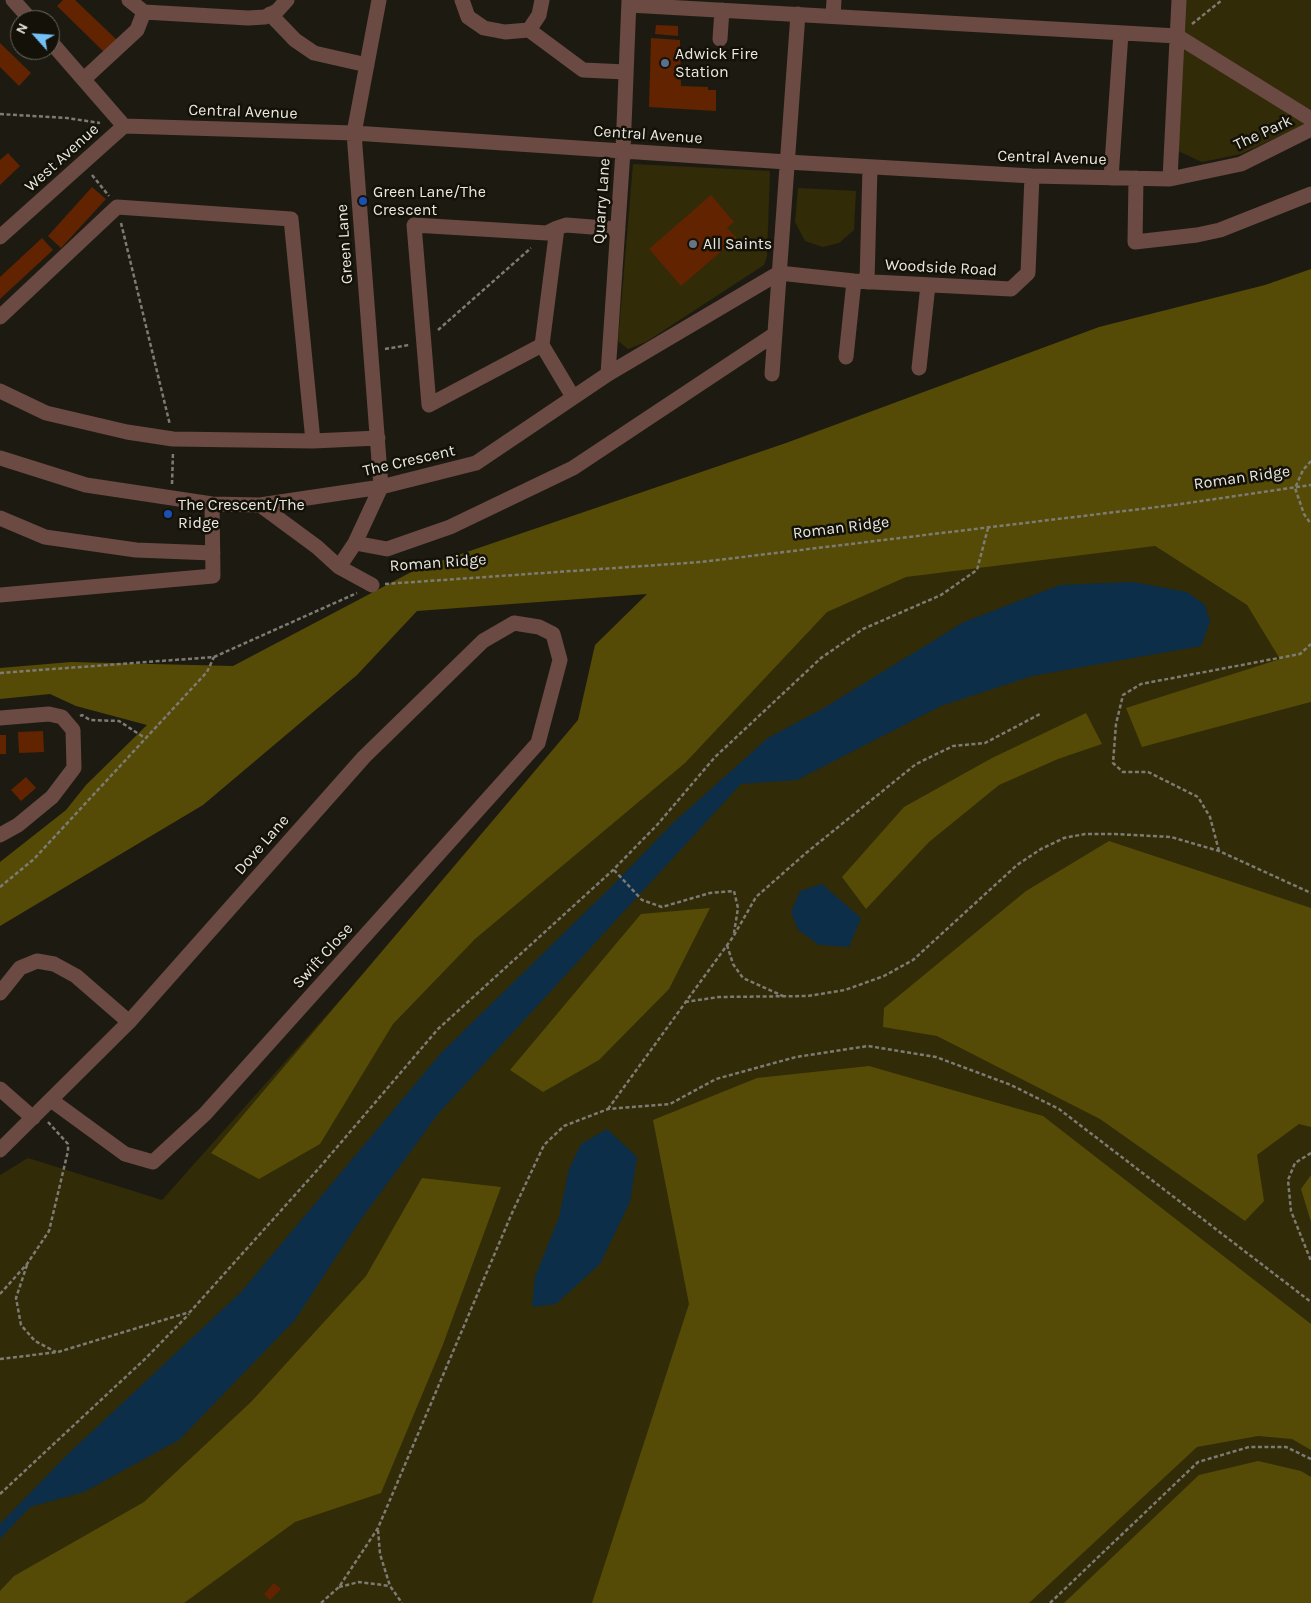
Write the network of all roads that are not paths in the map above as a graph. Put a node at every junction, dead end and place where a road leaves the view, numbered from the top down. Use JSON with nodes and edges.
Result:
{"nodes":[{"id":1,"x":13,"y":0,"type":"edge"},
{"id":2,"x":129,"y":0,"type":"edge"},
{"id":3,"x":287,"y":0,"type":"edge"},
{"id":4,"x":380,"y":0,"type":"edge"},
{"id":5,"x":462,"y":0,"type":"edge"},
{"id":6,"x":542,"y":0,"type":"edge"},
{"id":7,"x":834,"y":0,"type":"edge"},
{"id":8,"x":1179,"y":0,"type":"edge"},
{"id":9,"x":629,"y":3,"type":"edge"},
{"id":10,"x":22,"y":10,"type":"edge"},
{"id":11,"x":722,"y":10,"type":"junction"},
{"id":12,"x":144,"y":12,"type":"junction"},
{"id":13,"x":270,"y":14,"type":"junction"},
{"id":14,"x":798,"y":14,"type":"junction"},
{"id":15,"x":833,"y":16,"type":"junction"},
{"id":16,"x":529,"y":30,"type":"junction"},
{"id":17,"x":1121,"y":33,"type":"junction"},
{"id":18,"x":1177,"y":36,"type":"junction"},
{"id":19,"x":720,"y":40,"type":"dead end"},
{"id":20,"x":60,"y":52,"type":"edge"},
{"id":21,"x":367,"y":65,"type":"junction"},
{"id":22,"x":626,"y":72,"type":"junction"},
{"id":23,"x":84,"y":79,"type":"junction"},
{"id":24,"x":1311,"y":119,"type":"edge"},
{"id":25,"x":124,"y":126,"type":"junction"},
{"id":26,"x":1311,"y":130,"type":"edge"},
{"id":27,"x":354,"y":133,"type":"junction"},
{"id":28,"x":623,"y":151,"type":"junction"},
{"id":29,"x":787,"y":162,"type":"junction"},
{"id":30,"x":870,"y":166,"type":"junction"},
{"id":31,"x":1032,"y":176,"type":"junction"},
{"id":32,"x":1112,"y":178,"type":"junction"},
{"id":33,"x":1136,"y":178,"type":"junction"},
{"id":34,"x":1170,"y":179,"type":"junction"},
{"id":35,"x":1311,"y":194,"type":"edge"},
{"id":36,"x":618,"y":229,"type":"junction"},
{"id":37,"x":552,"y":231,"type":"junction"},
{"id":38,"x":0,"y":236,"type":"edge"},
{"id":39,"x":779,"y":273,"type":"junction"},
{"id":40,"x":861,"y":281,"type":"junction"},
{"id":41,"x":928,"y":285,"type":"junction"},
{"id":42,"x":0,"y":317,"type":"edge"},
{"id":43,"x":775,"y":334,"type":"junction"},
{"id":44,"x":542,"y":345,"type":"junction"},
{"id":45,"x":846,"y":357,"type":"dead end"},
{"id":46,"x":920,"y":368,"type":"dead end"},
{"id":47,"x":608,"y":374,"type":"junction"},
{"id":48,"x":772,"y":374,"type":"dead end"},
{"id":49,"x":0,"y":391,"type":"edge"},
{"id":50,"x":573,"y":397,"type":"junction"},
{"id":51,"x":378,"y":438,"type":"junction"},
{"id":52,"x":312,"y":441,"type":"junction"},
{"id":53,"x":0,"y":458,"type":"edge"},
{"id":54,"x":382,"y":487,"type":"junction"},
{"id":55,"x":212,"y":504,"type":"junction"},
{"id":56,"x":260,"y":505,"type":"junction"},
{"id":57,"x":0,"y":518,"type":"edge"},
{"id":58,"x":355,"y":543,"type":"junction"},
{"id":59,"x":213,"y":552,"type":"junction"},
{"id":60,"x":339,"y":567,"type":"junction"},
{"id":61,"x":372,"y":585,"type":"road end"},
{"id":62,"x":0,"y":594,"type":"edge"},
{"id":63,"x":560,"y":660,"type":"joint"},
{"id":64,"x":0,"y":718,"type":"edge"},
{"id":65,"x":0,"y":835,"type":"edge"},
{"id":66,"x":0,"y":993,"type":"edge"},
{"id":67,"x":129,"y":1022,"type":"junction"},
{"id":68,"x":0,"y":1089,"type":"edge"},
{"id":69,"x":51,"y":1100,"type":"junction"},
{"id":70,"x":36,"y":1116,"type":"junction"},
{"id":71,"x":0,"y":1150,"type":"edge"}],
"edges":[{"from":1,"to":10,"type":"street"},
{"from":2,"to":12,"type":"street"},
{"from":3,"to":13,"type":"street"},
{"from":4,"to":21,"type":"street","name":"Green Lane"},
{"from":5,"to":16,"type":"street"},
{"from":6,"to":16,"type":"street"},
{"from":7,"to":15,"type":"street"},
{"from":8,"to":18,"type":"street"},
{"from":9,"to":11,"type":"street"},
{"from":9,"to":22,"type":"street","name":"Quarry Lane"},
{"from":11,"to":14,"type":"street"},
{"from":11,"to":19,"type":"street"},
{"from":12,"to":13,"type":"street"},
{"from":12,"to":23,"type":"street"},
{"from":13,"to":21,"type":"street"},
{"from":14,"to":15,"type":"street"},
{"from":14,"to":29,"type":"street"},
{"from":15,"to":17,"type":"street"},
{"from":16,"to":22,"type":"street"},
{"from":17,"to":18,"type":"street"},
{"from":17,"to":32,"type":"street"},
{"from":18,"to":24,"type":"street"},
{"from":18,"to":34,"type":"street"},
{"from":20,"to":23,"type":"street"},
{"from":21,"to":27,"type":"street","name":"Green Lane"},
{"from":22,"to":28,"type":"street","name":"Quarry Lane"},
{"from":23,"to":25,"type":"street"},
{"from":25,"to":27,"type":"street","name":"Central Avenue"},
{"from":25,"to":38,"type":"street","name":"West Avenue"},
{"from":26,"to":34,"type":"street","name":"The Park"},
{"from":27,"to":28,"type":"street","name":"Central Avenue"},
{"from":27,"to":51,"type":"street","name":"Green Lane"},
{"from":28,"to":29,"type":"street","name":"Central Avenue"},
{"from":28,"to":36,"type":"street","name":"Quarry Lane"},
{"from":29,"to":30,"type":"street","name":"Central Avenue"},
{"from":29,"to":39,"type":"street"},
{"from":30,"to":31,"type":"street","name":"Central Avenue"},
{"from":30,"to":40,"type":"street"},
{"from":31,"to":32,"type":"street","name":"Central Avenue"},
{"from":31,"to":41,"type":"street","name":"Woodside Road"},
{"from":32,"to":33,"type":"street","name":"Central Avenue"},
{"from":33,"to":34,"type":"street","name":"Central Avenue"},
{"from":33,"to":35,"type":"street"},
{"from":36,"to":37,"type":"street"},
{"from":36,"to":47,"type":"street","name":"Quarry Lane"},
{"from":37,"to":44,"type":"street"},
{"from":37,"to":44,"type":"street"},
{"from":39,"to":40,"type":"street","name":"Woodside Road"},
{"from":39,"to":43,"type":"street"},
{"from":39,"to":47,"type":"street","name":"The Crescent"},
{"from":40,"to":41,"type":"street","name":"Woodside Road"},
{"from":40,"to":45,"type":"street"},
{"from":41,"to":46,"type":"street"},
{"from":42,"to":52,"type":"street"},
{"from":43,"to":48,"type":"street"},
{"from":43,"to":58,"type":"street"},
{"from":44,"to":50,"type":"street"},
{"from":47,"to":50,"type":"street","name":"The Crescent"},
{"from":49,"to":52,"type":"street"},
{"from":50,"to":54,"type":"street","name":"The Crescent"},
{"from":51,"to":52,"type":"street"},
{"from":51,"to":54,"type":"street","name":"Green Lane"},
{"from":53,"to":55,"type":"street","name":"The Crescent"},
{"from":54,"to":56,"type":"street","name":"The Crescent"},
{"from":54,"to":58,"type":"street"},
{"from":55,"to":56,"type":"street","name":"The Crescent"},
{"from":55,"to":59,"type":"street"},
{"from":56,"to":60,"type":"street","name":"Roman Ridge"},
{"from":57,"to":59,"type":"street"},
{"from":58,"to":60,"type":"street"},
{"from":59,"to":62,"type":"street"},
{"from":60,"to":61,"type":"street","name":"Roman Ridge"},
{"from":63,"to":67,"type":"street","name":"Dove Lane"},
{"from":63,"to":69,"type":"street","name":"Swift Close"},
{"from":64,"to":65,"type":"street"},
{"from":66,"to":67,"type":"street"},
{"from":67,"to":69,"type":"street","name":"Dove Lane"},
{"from":68,"to":70,"type":"street"},
{"from":69,"to":70,"type":"street","name":"Dove Lane"},
{"from":70,"to":71,"type":"street","name":"Dove Lane"}]}
